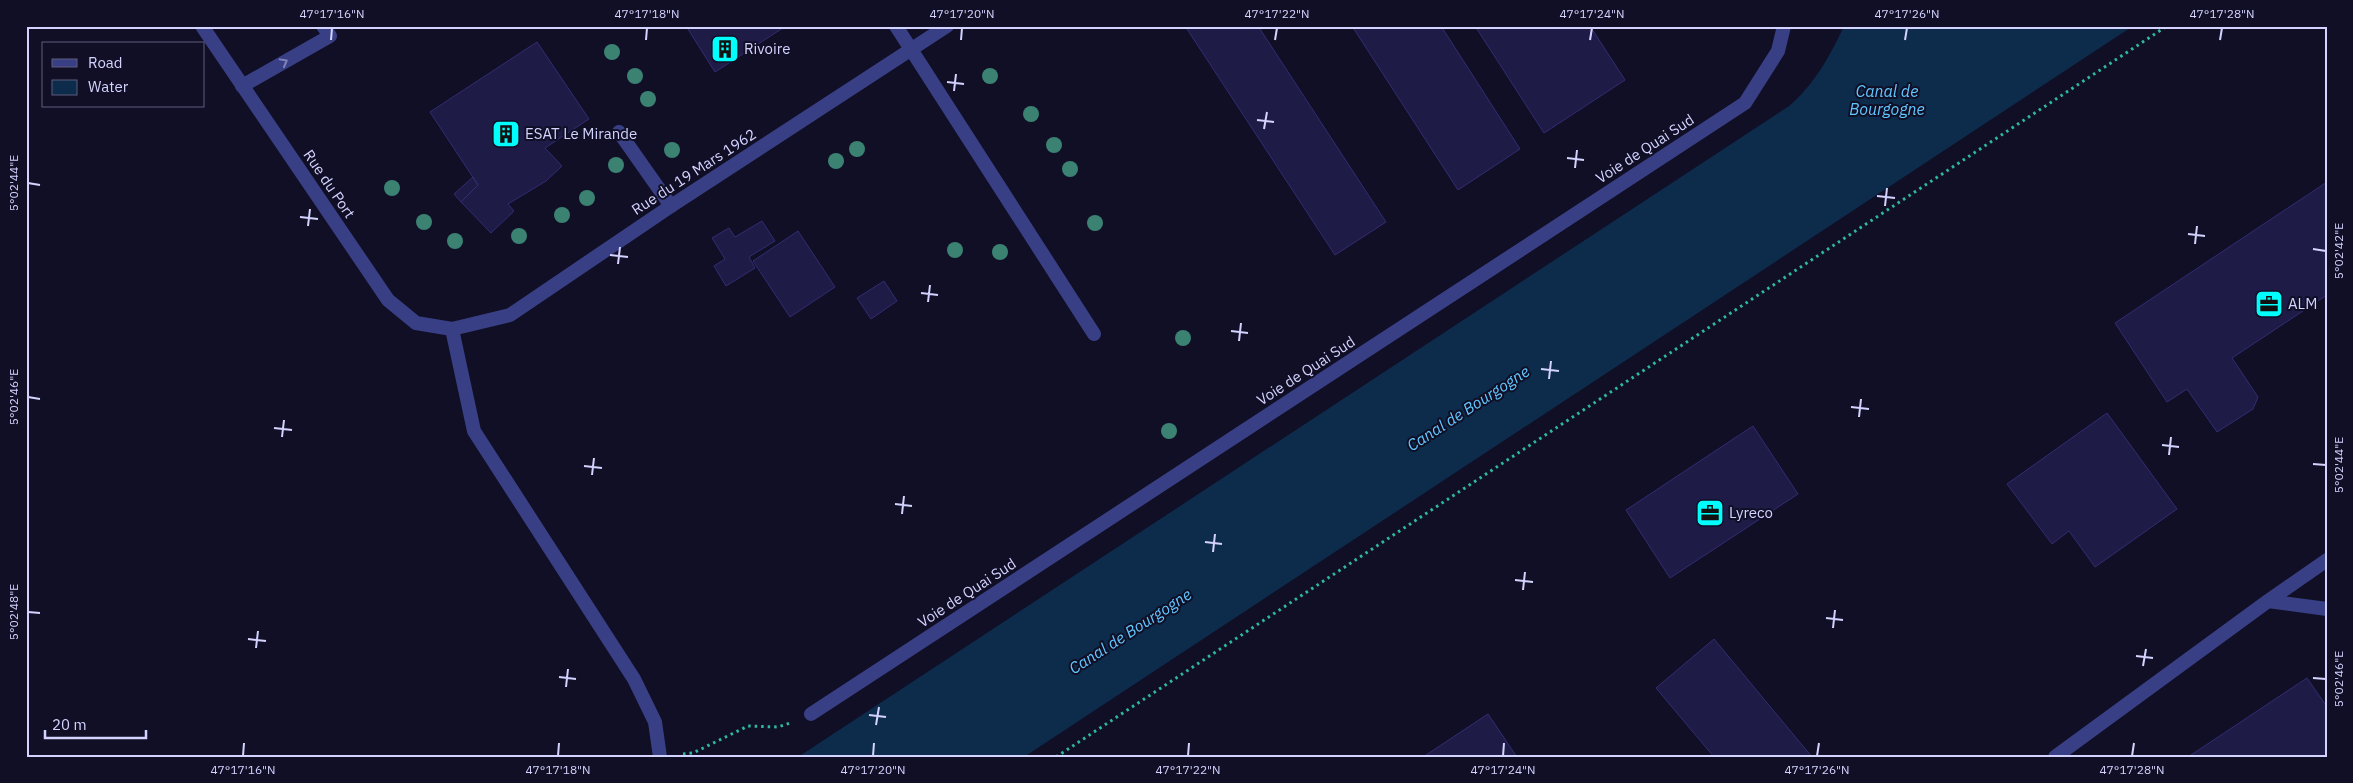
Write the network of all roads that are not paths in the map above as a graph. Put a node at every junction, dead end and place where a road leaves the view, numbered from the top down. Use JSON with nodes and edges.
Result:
{"nodes":[{"id":1,"x":202,"y":26,"type":"edge"},
{"id":2,"x":323,"y":26,"type":"edge"},
{"id":3,"x":896,"y":26,"type":"edge"},
{"id":4,"x":947,"y":26,"type":"edge"},
{"id":5,"x":1784,"y":26,"type":"edge"},
{"id":6,"x":911,"y":50,"type":"junction"},
{"id":7,"x":242,"y":86,"type":"junction"},
{"id":8,"x":619,"y":132,"type":"dead end"},
{"id":9,"x":671,"y":206,"type":"junction"},
{"id":10,"x":452,"y":329,"type":"junction"},
{"id":11,"x":1094,"y":334,"type":"dead end"},
{"id":12,"x":2327,"y":560,"type":"edge"},
{"id":13,"x":2268,"y":601,"type":"junction"},
{"id":14,"x":2327,"y":609,"type":"edge"},
{"id":15,"x":812,"y":714,"type":"road end"},
{"id":16,"x":661,"y":756,"type":"edge"},
{"id":17,"x":2055,"y":757,"type":"edge"}],
"edges":[{"from":1,"to":7,"type":"street","name":"Rue du Port"},
{"from":7,"to":2,"type":"street","one_way":true},
{"from":3,"to":6,"type":"street"},
{"from":4,"to":6,"type":"street","name":"Rue du 19 Mars 1962"},
{"from":5,"to":15,"type":"street","name":"Voie de Quai Sud"},
{"from":6,"to":9,"type":"street","name":"Rue du 19 Mars 1962"},
{"from":6,"to":11,"type":"street"},
{"from":7,"to":10,"type":"street","name":"Rue du Port"},
{"from":8,"to":9,"type":"street"},
{"from":9,"to":10,"type":"street","name":"Rue du 19 Mars 1962"},
{"from":10,"to":16,"type":"street"},
{"from":12,"to":13,"type":"street"},
{"from":13,"to":14,"type":"street"},
{"from":13,"to":17,"type":"street"}]}
